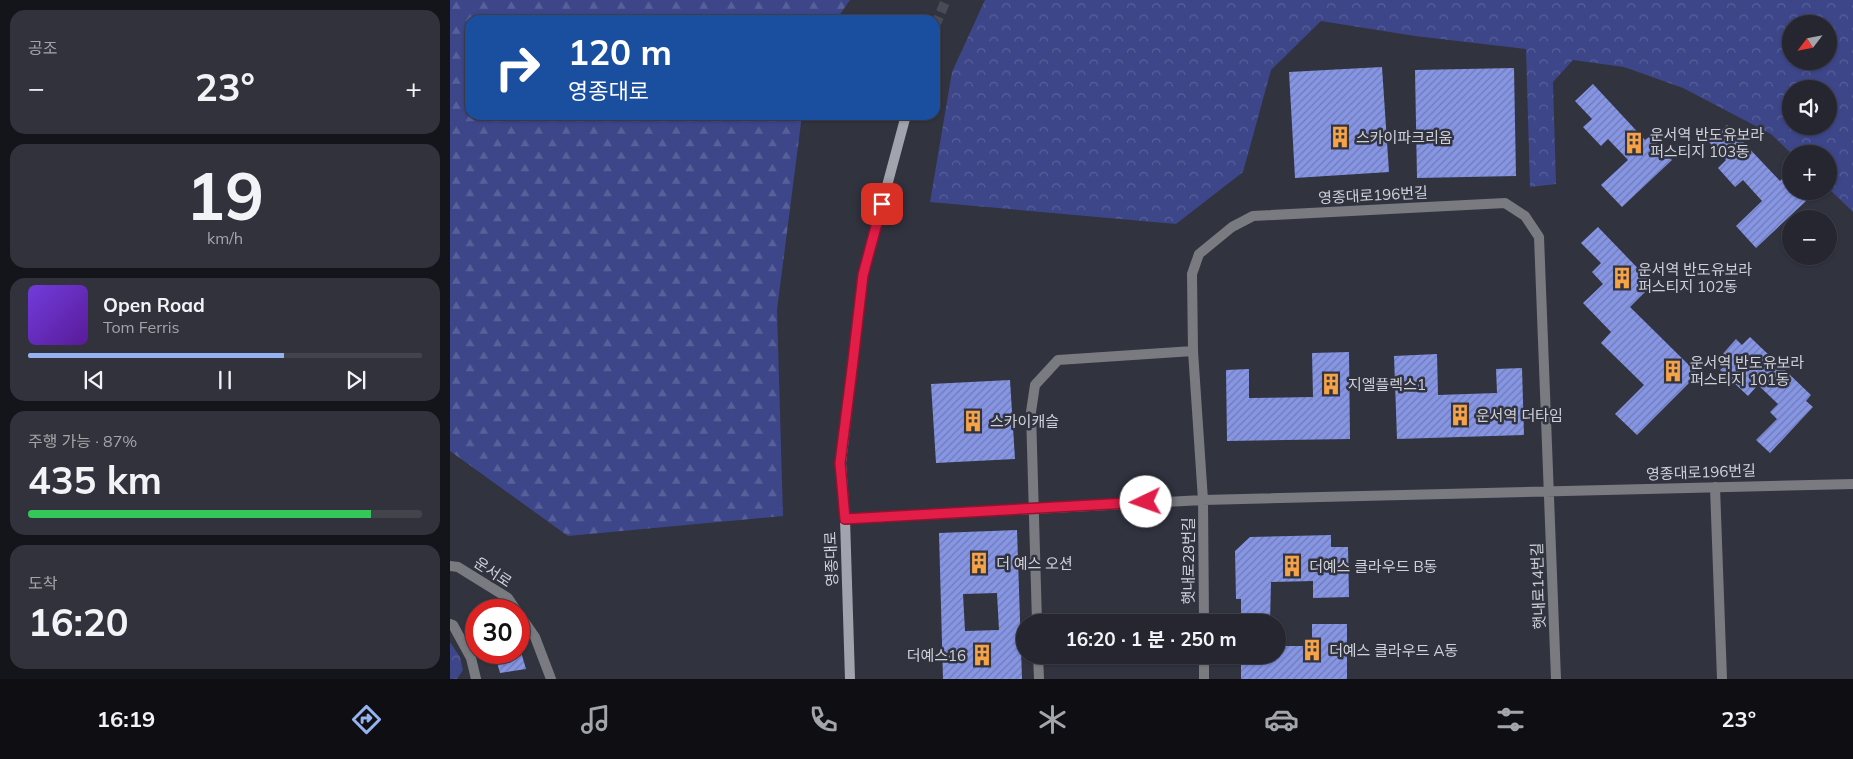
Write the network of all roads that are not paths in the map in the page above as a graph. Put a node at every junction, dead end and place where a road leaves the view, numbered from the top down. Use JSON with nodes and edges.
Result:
{"nodes":[{"id":1,"x":905,"y":120,"type":"edge"},
{"id":2,"x":1193,"y":351,"type":"junction"},
{"id":3,"x":1853,"y":484,"type":"edge"},
{"id":4,"x":1715,"y":487,"type":"junction"},
{"id":5,"x":1550,"y":492,"type":"junction"},
{"id":6,"x":1203,"y":500,"type":"junction"},
{"id":7,"x":1033,"y":508,"type":"junction"},
{"id":8,"x":845,"y":519,"type":"junction"},
{"id":9,"x":450,"y":566,"type":"edge"},
{"id":10,"x":509,"y":599,"type":"edge"},
{"id":11,"x":1037,"y":614,"type":"edge"},
{"id":12,"x":1204,"y":614,"type":"edge"},
{"id":13,"x":450,"y":624,"type":"edge"},
{"id":14,"x":530,"y":630,"type":"edge"},
{"id":15,"x":1038,"y":664,"type":"edge"},
{"id":16,"x":1204,"y":664,"type":"edge"},
{"id":17,"x":476,"y":679,"type":"edge"},
{"id":18,"x":551,"y":679,"type":"edge"},
{"id":19,"x":850,"y":679,"type":"edge"},
{"id":20,"x":1039,"y":679,"type":"edge"},
{"id":21,"x":1204,"y":679,"type":"edge"},
{"id":22,"x":1556,"y":679,"type":"edge"},
{"id":23,"x":1722,"y":679,"type":"edge"}],
"edges":[{"from":1,"to":8,"type":"main road","name":"영종대로"},
{"from":2,"to":5,"type":"street","name":"영종대로196번길"},
{"from":2,"to":6,"type":"street","name":"영종대로196번길"},
{"from":2,"to":7,"type":"street"},
{"from":3,"to":4,"type":"street","name":"영종대로196번길"},
{"from":4,"to":5,"type":"street","name":"영종대로196번길"},
{"from":4,"to":23,"type":"street"},
{"from":5,"to":6,"type":"street","name":"영종대로196번길"},
{"from":5,"to":22,"type":"street","name":"햇내로14번길"},
{"from":6,"to":7,"type":"street","name":"영종대로196번길"},
{"from":6,"to":12,"type":"street","name":"햇내로28번길"},
{"from":7,"to":8,"type":"street","name":"영종대로196번길"},
{"from":7,"to":11,"type":"street"},
{"from":8,"to":19,"type":"main road","name":"영종대로"},
{"from":9,"to":10,"type":"street","name":"운서로"},
{"from":13,"to":17,"type":"street"},
{"from":14,"to":18,"type":"street"},
{"from":15,"to":20,"type":"street"},
{"from":16,"to":21,"type":"street"}]}
